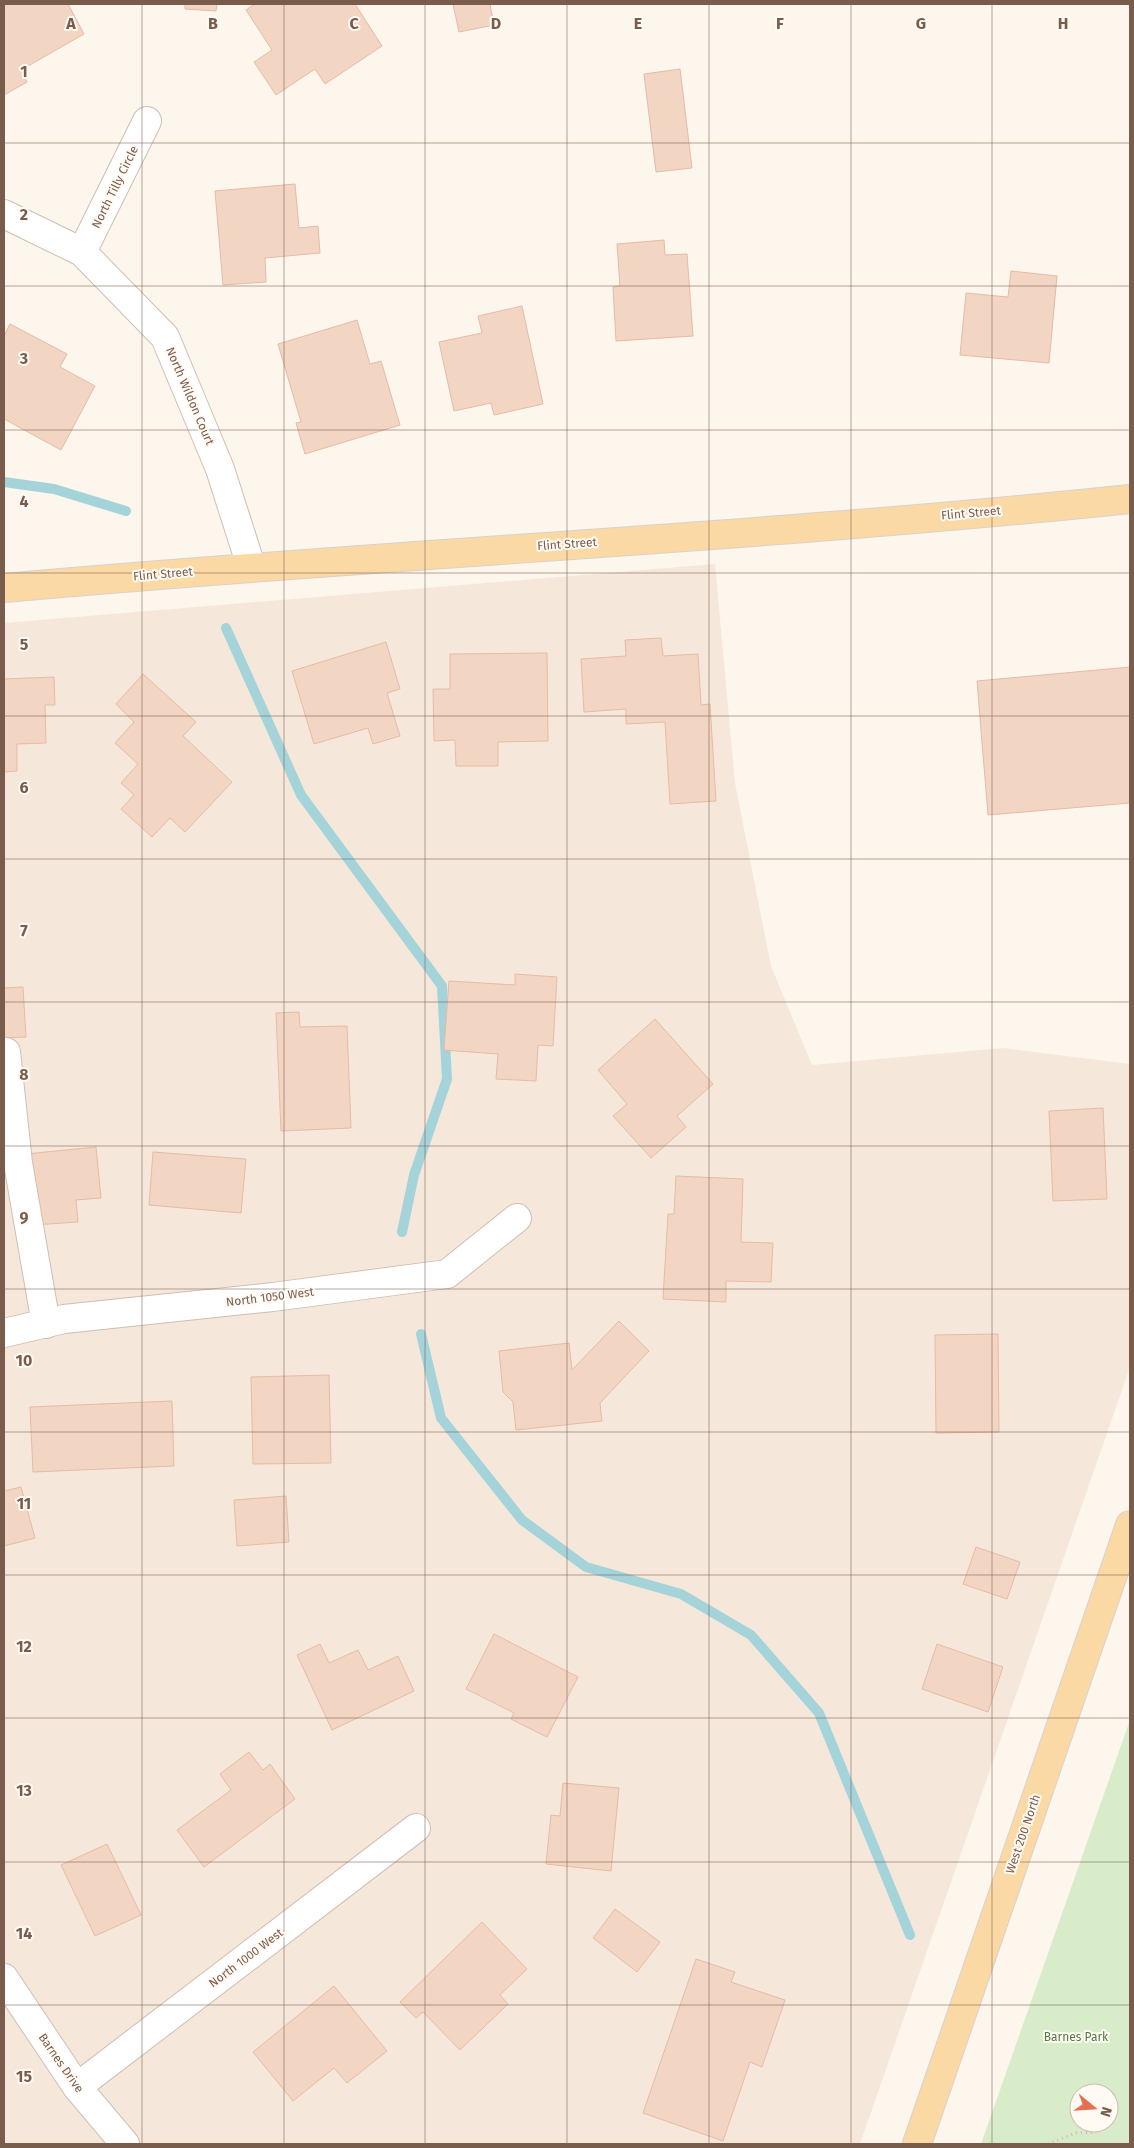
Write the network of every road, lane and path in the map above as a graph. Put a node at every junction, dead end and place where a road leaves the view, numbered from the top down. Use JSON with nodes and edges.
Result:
{"nodes":[{"id":1,"x":147,"y":121,"type":"dead end"},
{"id":2,"x":4,"y":214,"type":"edge"},
{"id":3,"x":82,"y":252,"type":"junction"},
{"id":4,"x":1130,"y":499,"type":"edge"},
{"id":5,"x":251,"y":566,"type":"junction"},
{"id":6,"x":4,"y":588,"type":"edge"},
{"id":7,"x":6,"y":1052,"type":"dead end"},
{"id":8,"x":517,"y":1218,"type":"dead end"},
{"id":9,"x":46,"y":1324,"type":"junction"},
{"id":10,"x":4,"y":1333,"type":"edge"},
{"id":11,"x":1130,"y":1525,"type":"edge"},
{"id":12,"x":416,"y":1828,"type":"dead end"},
{"id":13,"x":4,"y":1978,"type":"edge"},
{"id":14,"x":77,"y":2087,"type":"junction"},
{"id":15,"x":1076,"y":2133,"type":"edge"},
{"id":16,"x":125,"y":2144,"type":"edge"},
{"id":17,"x":917,"y":2144,"type":"edge"},
{"id":18,"x":1048,"y":2144,"type":"edge"}],
"edges":[{"from":1,"to":3,"type":"street","name":"North Tilly Circle"},
{"from":2,"to":3,"type":"street","name":"North Wildon Court"},
{"from":3,"to":5,"type":"street","name":"North Wildon Court"},
{"from":4,"to":5,"type":"main road","name":"Flint Street"},
{"from":5,"to":6,"type":"main road","name":"Flint Street"},
{"from":7,"to":9,"type":"street"},
{"from":8,"to":9,"type":"street","name":"North 1050 West"},
{"from":9,"to":10,"type":"street","name":"North 1050 West"},
{"from":11,"to":17,"type":"main road","name":"West 200 North"},
{"from":12,"to":14,"type":"street","name":"North 1000 West"},
{"from":13,"to":14,"type":"street","name":"Barnes Drive"},
{"from":14,"to":16,"type":"street","name":"Barnes Drive"},
{"from":15,"to":18,"type":"path"}]}
